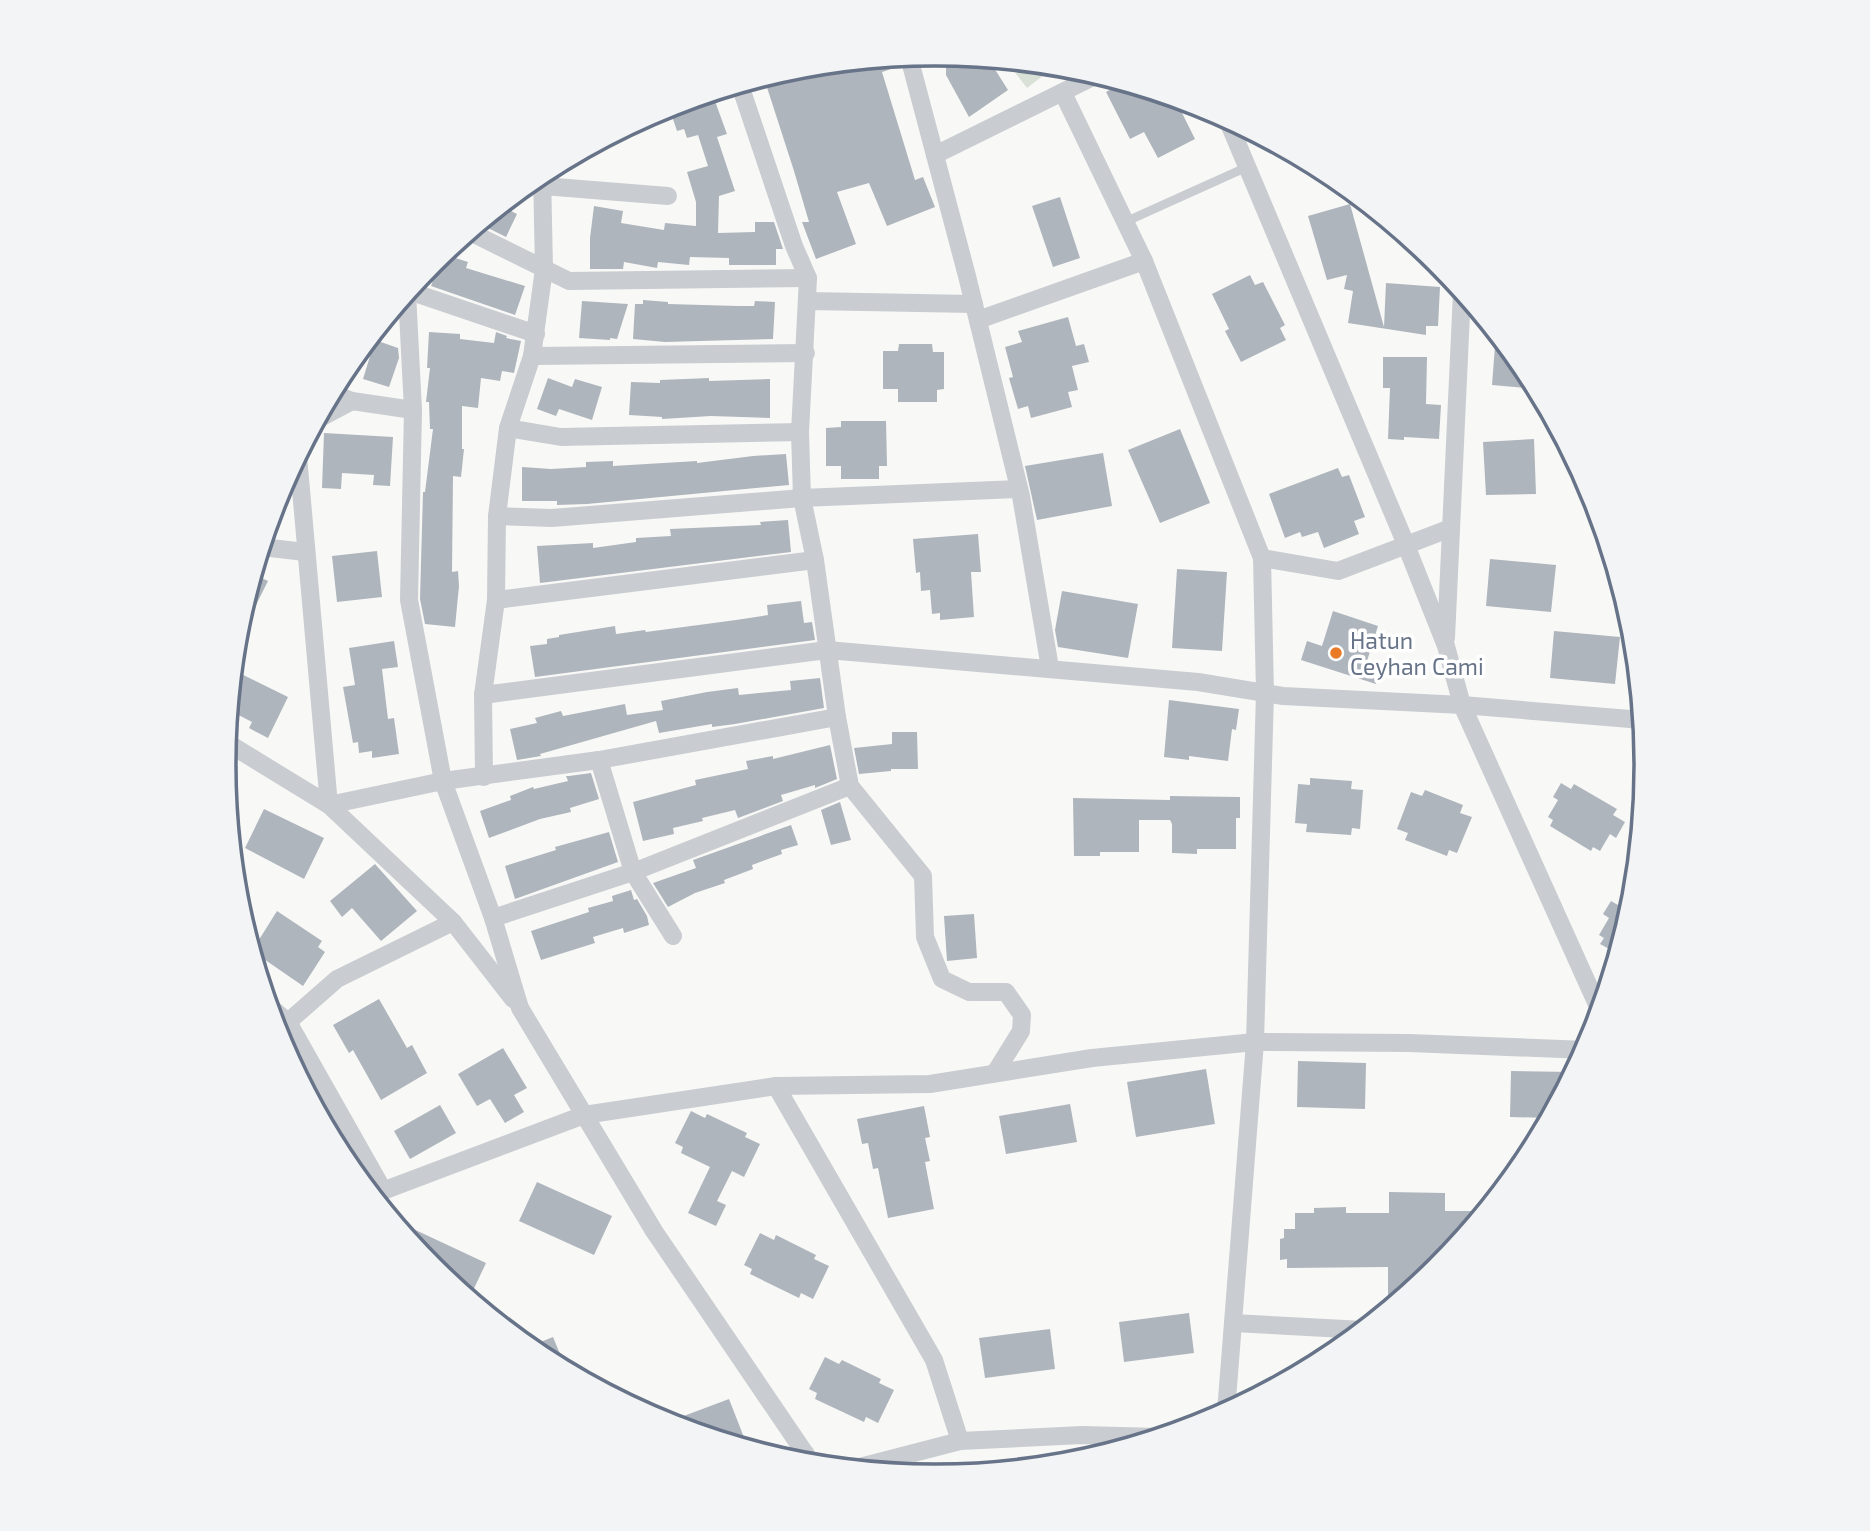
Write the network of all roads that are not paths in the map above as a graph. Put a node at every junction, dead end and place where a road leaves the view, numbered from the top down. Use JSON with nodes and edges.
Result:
{"nodes":[{"id":1,"x":912,"y":67,"type":"edge"},
{"id":2,"x":1083,"y":83,"type":"edge"},
{"id":3,"x":1063,"y":93,"type":"junction"},
{"id":4,"x":743,"y":94,"type":"edge"},
{"id":5,"x":1233,"y":134,"type":"edge"},
{"id":6,"x":935,"y":155,"type":"junction"},
{"id":7,"x":1247,"y":167,"type":"junction"},
{"id":8,"x":551,"y":182,"type":"edge"},
{"id":9,"x":539,"y":190,"type":"edge"},
{"id":10,"x":668,"y":196,"type":"dead end"},
{"id":11,"x":1125,"y":222,"type":"junction"},
{"id":12,"x":478,"y":236,"type":"edge"},
{"id":13,"x":1144,"y":261,"type":"junction"},
{"id":14,"x":544,"y":270,"type":"junction"},
{"id":15,"x":808,"y":278,"type":"junction"},
{"id":16,"x":418,"y":295,"type":"edge"},
{"id":17,"x":808,"y":302,"type":"junction"},
{"id":18,"x":1461,"y":305,"type":"edge"},
{"id":19,"x":409,"y":306,"type":"edge"},
{"id":20,"x":976,"y":312,"type":"junction"},
{"id":21,"x":536,"y":334,"type":"junction"},
{"id":22,"x":806,"y":354,"type":"junction"},
{"id":23,"x":532,"y":356,"type":"junction"},
{"id":24,"x":342,"y":397,"type":"edge"},
{"id":25,"x":352,"y":401,"type":"junction"},
{"id":26,"x":413,"y":410,"type":"junction"},
{"id":27,"x":333,"y":411,"type":"edge"},
{"id":28,"x":508,"y":428,"type":"junction"},
{"id":29,"x":800,"y":432,"type":"junction"},
{"id":30,"x":299,"y":475,"type":"edge"},
{"id":31,"x":1019,"y":489,"type":"junction"},
{"id":32,"x":802,"y":498,"type":"junction"},
{"id":33,"x":497,"y":516,"type":"junction"},
{"id":34,"x":1451,"y":528,"type":"junction"},
{"id":35,"x":1406,"y":545,"type":"junction"},
{"id":36,"x":271,"y":548,"type":"edge"},
{"id":37,"x":305,"y":552,"type":"junction"},
{"id":38,"x":1262,"y":558,"type":"junction"},
{"id":39,"x":815,"y":560,"type":"junction"},
{"id":40,"x":496,"y":600,"type":"junction"},
{"id":41,"x":1446,"y":646,"type":"junction"},
{"id":42,"x":827,"y":650,"type":"junction"},
{"id":43,"x":1050,"y":668,"type":"junction"},
{"id":44,"x":1265,"y":693,"type":"junction"},
{"id":45,"x":483,"y":695,"type":"junction"},
{"id":46,"x":1462,"y":705,"type":"junction"},
{"id":47,"x":837,"y":717,"type":"junction"},
{"id":48,"x":1633,"y":719,"type":"edge"},
{"id":49,"x":236,"y":748,"type":"edge"},
{"id":50,"x":599,"y":760,"type":"junction"},
{"id":51,"x":484,"y":776,"type":"junction"},
{"id":52,"x":443,"y":781,"type":"junction"},
{"id":53,"x":850,"y":786,"type":"junction"},
{"id":54,"x":329,"y":805,"type":"junction"},
{"id":55,"x":633,"y":872,"type":"junction"},
{"id":56,"x":493,"y":918,"type":"junction"},
{"id":57,"x":453,"y":922,"type":"junction"},
{"id":58,"x":673,"y":936,"type":"dead end"},
{"id":59,"x":1594,"y":998,"type":"edge"},
{"id":60,"x":520,"y":1008,"type":"junction"},
{"id":61,"x":283,"y":1018,"type":"edge"},
{"id":62,"x":288,"y":1022,"type":"junction"},
{"id":63,"x":1255,"y":1042,"type":"junction"},
{"id":64,"x":1574,"y":1049,"type":"edge"},
{"id":65,"x":995,"y":1073,"type":"junction"},
{"id":66,"x":776,"y":1086,"type":"junction"},
{"id":67,"x":584,"y":1115,"type":"junction"},
{"id":68,"x":370,"y":1176,"type":"edge"},
{"id":69,"x":380,"y":1191,"type":"edge"},
{"id":70,"x":1233,"y":1323,"type":"junction"},
{"id":71,"x":1348,"y":1329,"type":"edge"},
{"id":72,"x":1227,"y":1400,"type":"edge"},
{"id":73,"x":1130,"y":1437,"type":"edge"},
{"id":74,"x":960,"y":1441,"type":"junction"},
{"id":75,"x":804,"y":1452,"type":"edge"},
{"id":76,"x":879,"y":1462,"type":"edge"}],
"edges":[{"from":1,"to":6,"type":"street"},
{"from":2,"to":3,"type":"street"},
{"from":3,"to":6,"type":"street"},
{"from":3,"to":11,"type":"street"},
{"from":4,"to":15,"type":"street"},
{"from":5,"to":7,"type":"street"},
{"from":6,"to":20,"type":"street"},
{"from":7,"to":11,"type":"lane"},
{"from":7,"to":35,"type":"street"},
{"from":8,"to":10,"type":"street"},
{"from":9,"to":14,"type":"street"},
{"from":11,"to":13,"type":"street"},
{"from":12,"to":14,"type":"street"},
{"from":13,"to":20,"type":"street"},
{"from":13,"to":38,"type":"street"},
{"from":14,"to":15,"type":"street"},
{"from":14,"to":21,"type":"street"},
{"from":15,"to":17,"type":"street"},
{"from":16,"to":21,"type":"street"},
{"from":17,"to":20,"type":"street"},
{"from":17,"to":22,"type":"street"},
{"from":18,"to":34,"type":"street"},
{"from":19,"to":26,"type":"street"},
{"from":20,"to":31,"type":"street"},
{"from":21,"to":23,"type":"street"},
{"from":22,"to":23,"type":"street"},
{"from":22,"to":29,"type":"street"},
{"from":23,"to":28,"type":"street"},
{"from":24,"to":25,"type":"street"},
{"from":25,"to":26,"type":"street"},
{"from":25,"to":27,"type":"street"},
{"from":26,"to":52,"type":"street"},
{"from":28,"to":29,"type":"street"},
{"from":28,"to":33,"type":"street"},
{"from":29,"to":32,"type":"street"},
{"from":30,"to":37,"type":"street"},
{"from":31,"to":32,"type":"street"},
{"from":31,"to":43,"type":"street"},
{"from":32,"to":33,"type":"street"},
{"from":32,"to":39,"type":"street"},
{"from":33,"to":40,"type":"street"},
{"from":34,"to":35,"type":"street"},
{"from":34,"to":41,"type":"street"},
{"from":35,"to":38,"type":"street"},
{"from":35,"to":41,"type":"street"},
{"from":36,"to":37,"type":"street"},
{"from":37,"to":54,"type":"street"},
{"from":38,"to":44,"type":"street"},
{"from":39,"to":40,"type":"street"},
{"from":39,"to":42,"type":"street"},
{"from":40,"to":45,"type":"street"},
{"from":41,"to":46,"type":"street"},
{"from":42,"to":43,"type":"street"},
{"from":42,"to":45,"type":"street"},
{"from":42,"to":47,"type":"street"},
{"from":43,"to":44,"type":"street"},
{"from":44,"to":46,"type":"street"},
{"from":44,"to":63,"type":"street"},
{"from":45,"to":51,"type":"street"},
{"from":46,"to":48,"type":"street"},
{"from":46,"to":59,"type":"street"},
{"from":47,"to":50,"type":"street"},
{"from":47,"to":53,"type":"street"},
{"from":49,"to":54,"type":"street"},
{"from":50,"to":51,"type":"street"},
{"from":50,"to":55,"type":"street"},
{"from":51,"to":52,"type":"street"},
{"from":52,"to":54,"type":"street"},
{"from":52,"to":56,"type":"street"},
{"from":53,"to":55,"type":"street"},
{"from":53,"to":65,"type":"street"},
{"from":54,"to":57,"type":"street"},
{"from":55,"to":56,"type":"street"},
{"from":55,"to":58,"type":"street"},
{"from":56,"to":60,"type":"street"},
{"from":57,"to":60,"type":"street"},
{"from":57,"to":62,"type":"street"},
{"from":60,"to":67,"type":"street"},
{"from":61,"to":62,"type":"street"},
{"from":62,"to":68,"type":"street"},
{"from":63,"to":64,"type":"street"},
{"from":63,"to":65,"type":"street"},
{"from":63,"to":70,"type":"street"},
{"from":65,"to":66,"type":"street"},
{"from":66,"to":67,"type":"street"},
{"from":66,"to":74,"type":"street"},
{"from":67,"to":69,"type":"street"},
{"from":67,"to":75,"type":"street"},
{"from":70,"to":71,"type":"street"},
{"from":70,"to":72,"type":"street"},
{"from":73,"to":74,"type":"street"},
{"from":74,"to":76,"type":"street"}]}
